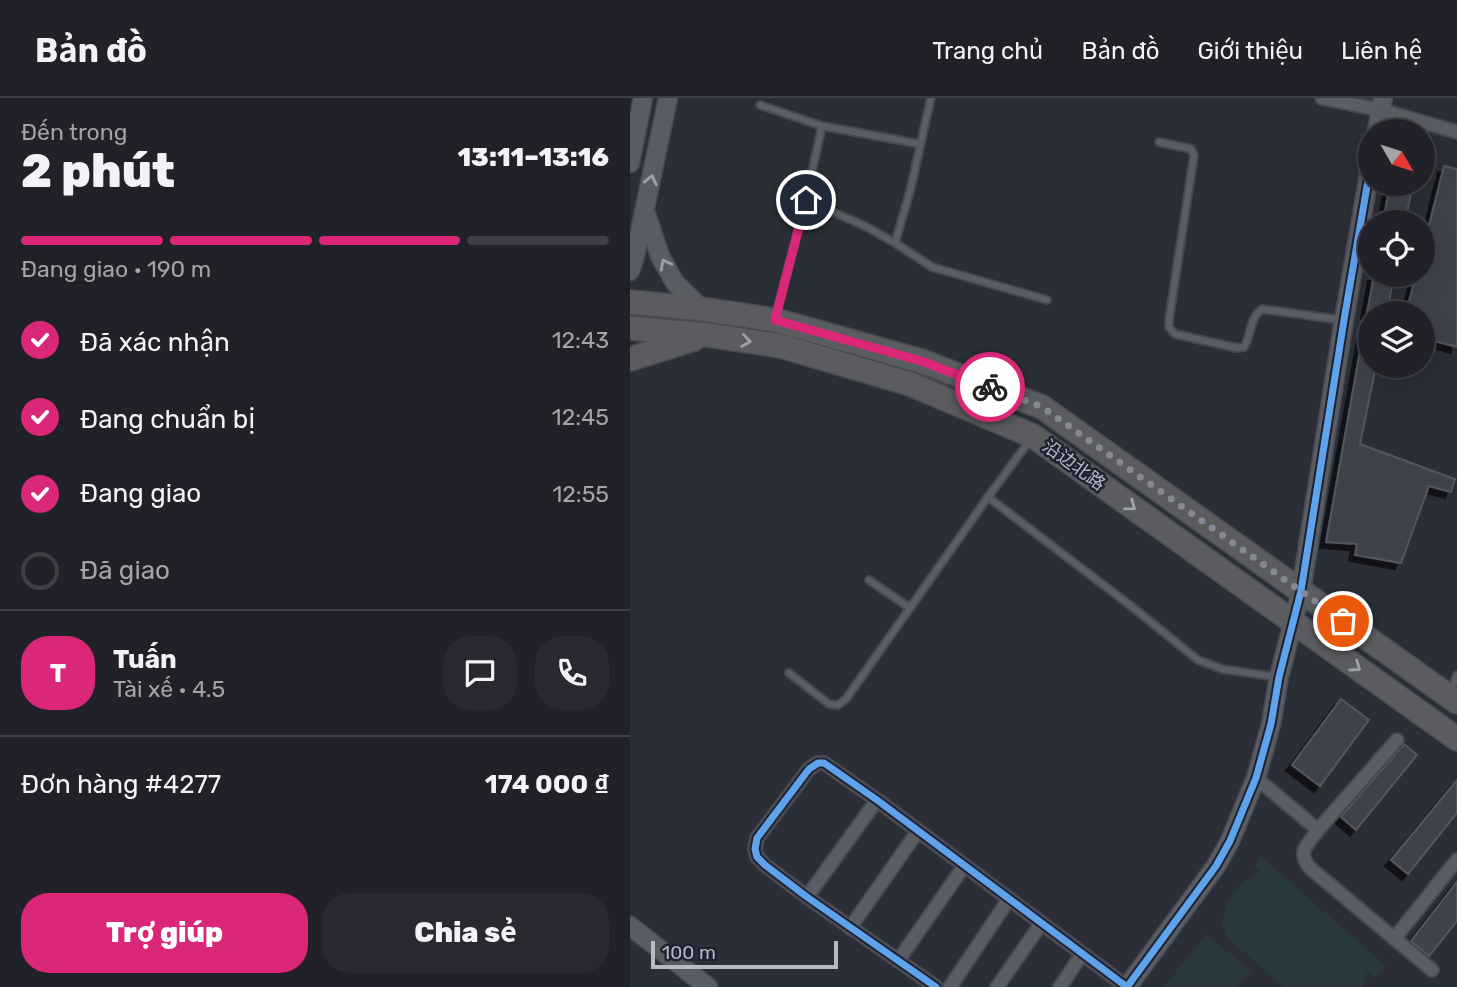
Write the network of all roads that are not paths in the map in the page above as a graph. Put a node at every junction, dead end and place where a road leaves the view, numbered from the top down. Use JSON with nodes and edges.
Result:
{"nodes":[{"id":1,"x":643,"y":98,"type":"edge"},
{"id":2,"x":668,"y":98,"type":"edge"},
{"id":3,"x":932,"y":98,"type":"edge"},
{"id":4,"x":1322,"y":98,"type":"edge"},
{"id":5,"x":1382,"y":104,"type":"edge"},
{"id":6,"x":760,"y":105,"type":"dead end"},
{"id":7,"x":822,"y":126,"type":"junction"},
{"id":8,"x":1457,"y":132,"type":"edge"},
{"id":9,"x":1159,"y":142,"type":"dead end"},
{"id":10,"x":920,"y":144,"type":"junction"},
{"id":11,"x":630,"y":163,"type":"edge"},
{"id":12,"x":1365,"y":196,"type":"edge"},
{"id":13,"x":806,"y":200,"type":"junction"},
{"id":14,"x":644,"y":209,"type":"junction"},
{"id":15,"x":895,"y":243,"type":"junction"},
{"id":16,"x":630,"y":271,"type":"edge"},
{"id":17,"x":1047,"y":300,"type":"dead end"},
{"id":18,"x":630,"y":302,"type":"edge"},
{"id":19,"x":702,"y":309,"type":"junction"},
{"id":20,"x":775,"y":320,"type":"junction"},
{"id":21,"x":1343,"y":320,"type":"junction"},
{"id":22,"x":630,"y":328,"type":"edge"},
{"id":23,"x":707,"y":335,"type":"junction"},
{"id":24,"x":630,"y":359,"type":"edge"},
{"id":25,"x":1033,"y":436,"type":"junction"},
{"id":26,"x":988,"y":497,"type":"junction"},
{"id":27,"x":869,"y":580,"type":"dead end"},
{"id":28,"x":1301,"y":591,"type":"junction"},
{"id":29,"x":910,"y":608,"type":"junction"},
{"id":30,"x":1293,"y":623,"type":"junction"},
{"id":31,"x":789,"y":673,"type":"dead end"},
{"id":32,"x":1279,"y":677,"type":"junction"},
{"id":33,"x":1447,"y":703,"type":"edge"},
{"id":34,"x":1457,"y":739,"type":"edge"},
{"id":35,"x":1397,"y":740,"type":"dead end"},
{"id":36,"x":1256,"y":778,"type":"junction"},
{"id":37,"x":877,"y":800,"type":"junction"},
{"id":38,"x":1318,"y":830,"type":"junction"},
{"id":39,"x":918,"y":831,"type":"junction"},
{"id":40,"x":1457,"y":860,"type":"edge"},
{"id":41,"x":964,"y":866,"type":"junction"},
{"id":42,"x":807,"y":897,"type":"junction"},
{"id":43,"x":1009,"y":900,"type":"junction"},
{"id":44,"x":1041,"y":923,"type":"junction"},
{"id":45,"x":630,"y":926,"type":"edge"},
{"id":46,"x":850,"y":928,"type":"junction"},
{"id":47,"x":1394,"y":939,"type":"junction"},
{"id":48,"x":1083,"y":954,"type":"junction"},
{"id":49,"x":898,"y":961,"type":"junction"},
{"id":50,"x":1432,"y":970,"type":"dead end"},
{"id":51,"x":708,"y":987,"type":"edge"},
{"id":52,"x":936,"y":987,"type":"edge"},
{"id":53,"x":950,"y":987,"type":"edge"},
{"id":54,"x":997,"y":987,"type":"edge"},
{"id":55,"x":1060,"y":987,"type":"edge"},
{"id":56,"x":1127,"y":987,"type":"edge"}],
"edges":[{"from":1,"to":11,"type":"street"},
{"from":14,"to":2,"type":"street","one_way":true},
{"from":3,"to":10,"type":"lane"},
{"from":4,"to":5,"type":"street"},
{"from":5,"to":8,"type":"street"},
{"from":6,"to":7,"type":"lane"},
{"from":7,"to":10,"type":"lane"},
{"from":7,"to":13,"type":"lane"},
{"from":9,"to":21,"type":"lane"},
{"from":10,"to":15,"type":"lane"},
{"from":12,"to":21,"type":"street"},
{"from":13,"to":15,"type":"lane"},
{"from":13,"to":20,"type":"lane"},
{"from":14,"to":16,"type":"street"},
{"from":19,"to":14,"type":"street","one_way":true},
{"from":15,"to":17,"type":"lane"},
{"from":18,"to":19,"type":"highway","name":"沿边北路"},
{"from":19,"to":20,"type":"highway","name":"沿边北路"},
{"from":20,"to":28,"type":"highway","name":"沿边北路"},
{"from":21,"to":28,"type":"street"},
{"from":22,"to":23,"type":"highway","name":"沿边北路"},
{"from":23,"to":24,"type":"highway"},
{"from":23,"to":25,"type":"highway","name":"沿边北路","one_way":true},
{"from":25,"to":26,"type":"lane"},
{"from":25,"to":30,"type":"highway","name":"沿边北路","one_way":true},
{"from":26,"to":29,"type":"lane"},
{"from":26,"to":32,"type":"lane"},
{"from":27,"to":29,"type":"lane"},
{"from":28,"to":30,"type":"street"},
{"from":28,"to":33,"type":"highway","name":"沿边北路"},
{"from":29,"to":31,"type":"lane"},
{"from":30,"to":32,"type":"street"},
{"from":30,"to":33,"type":"highway","name":"沿边北路","one_way":true},
{"from":32,"to":36,"type":"street"},
{"from":33,"to":34,"type":"highway","name":"沿边北路"},
{"from":35,"to":38,"type":"street"},
{"from":36,"to":38,"type":"street"},
{"from":36,"to":56,"type":"street"},
{"from":37,"to":39,"type":"street"},
{"from":37,"to":42,"type":"street"},
{"from":37,"to":42,"type":"street"},
{"from":38,"to":47,"type":"street"},
{"from":39,"to":41,"type":"street"},
{"from":39,"to":46,"type":"street"},
{"from":40,"to":47,"type":"street"},
{"from":41,"to":43,"type":"street"},
{"from":41,"to":49,"type":"street"},
{"from":42,"to":46,"type":"street"},
{"from":43,"to":44,"type":"street"},
{"from":43,"to":53,"type":"street"},
{"from":44,"to":48,"type":"street"},
{"from":44,"to":54,"type":"street"},
{"from":45,"to":51,"type":"street"},
{"from":46,"to":49,"type":"street"},
{"from":47,"to":50,"type":"street"},
{"from":48,"to":55,"type":"street"},
{"from":48,"to":56,"type":"street"},
{"from":49,"to":52,"type":"street"}]}
